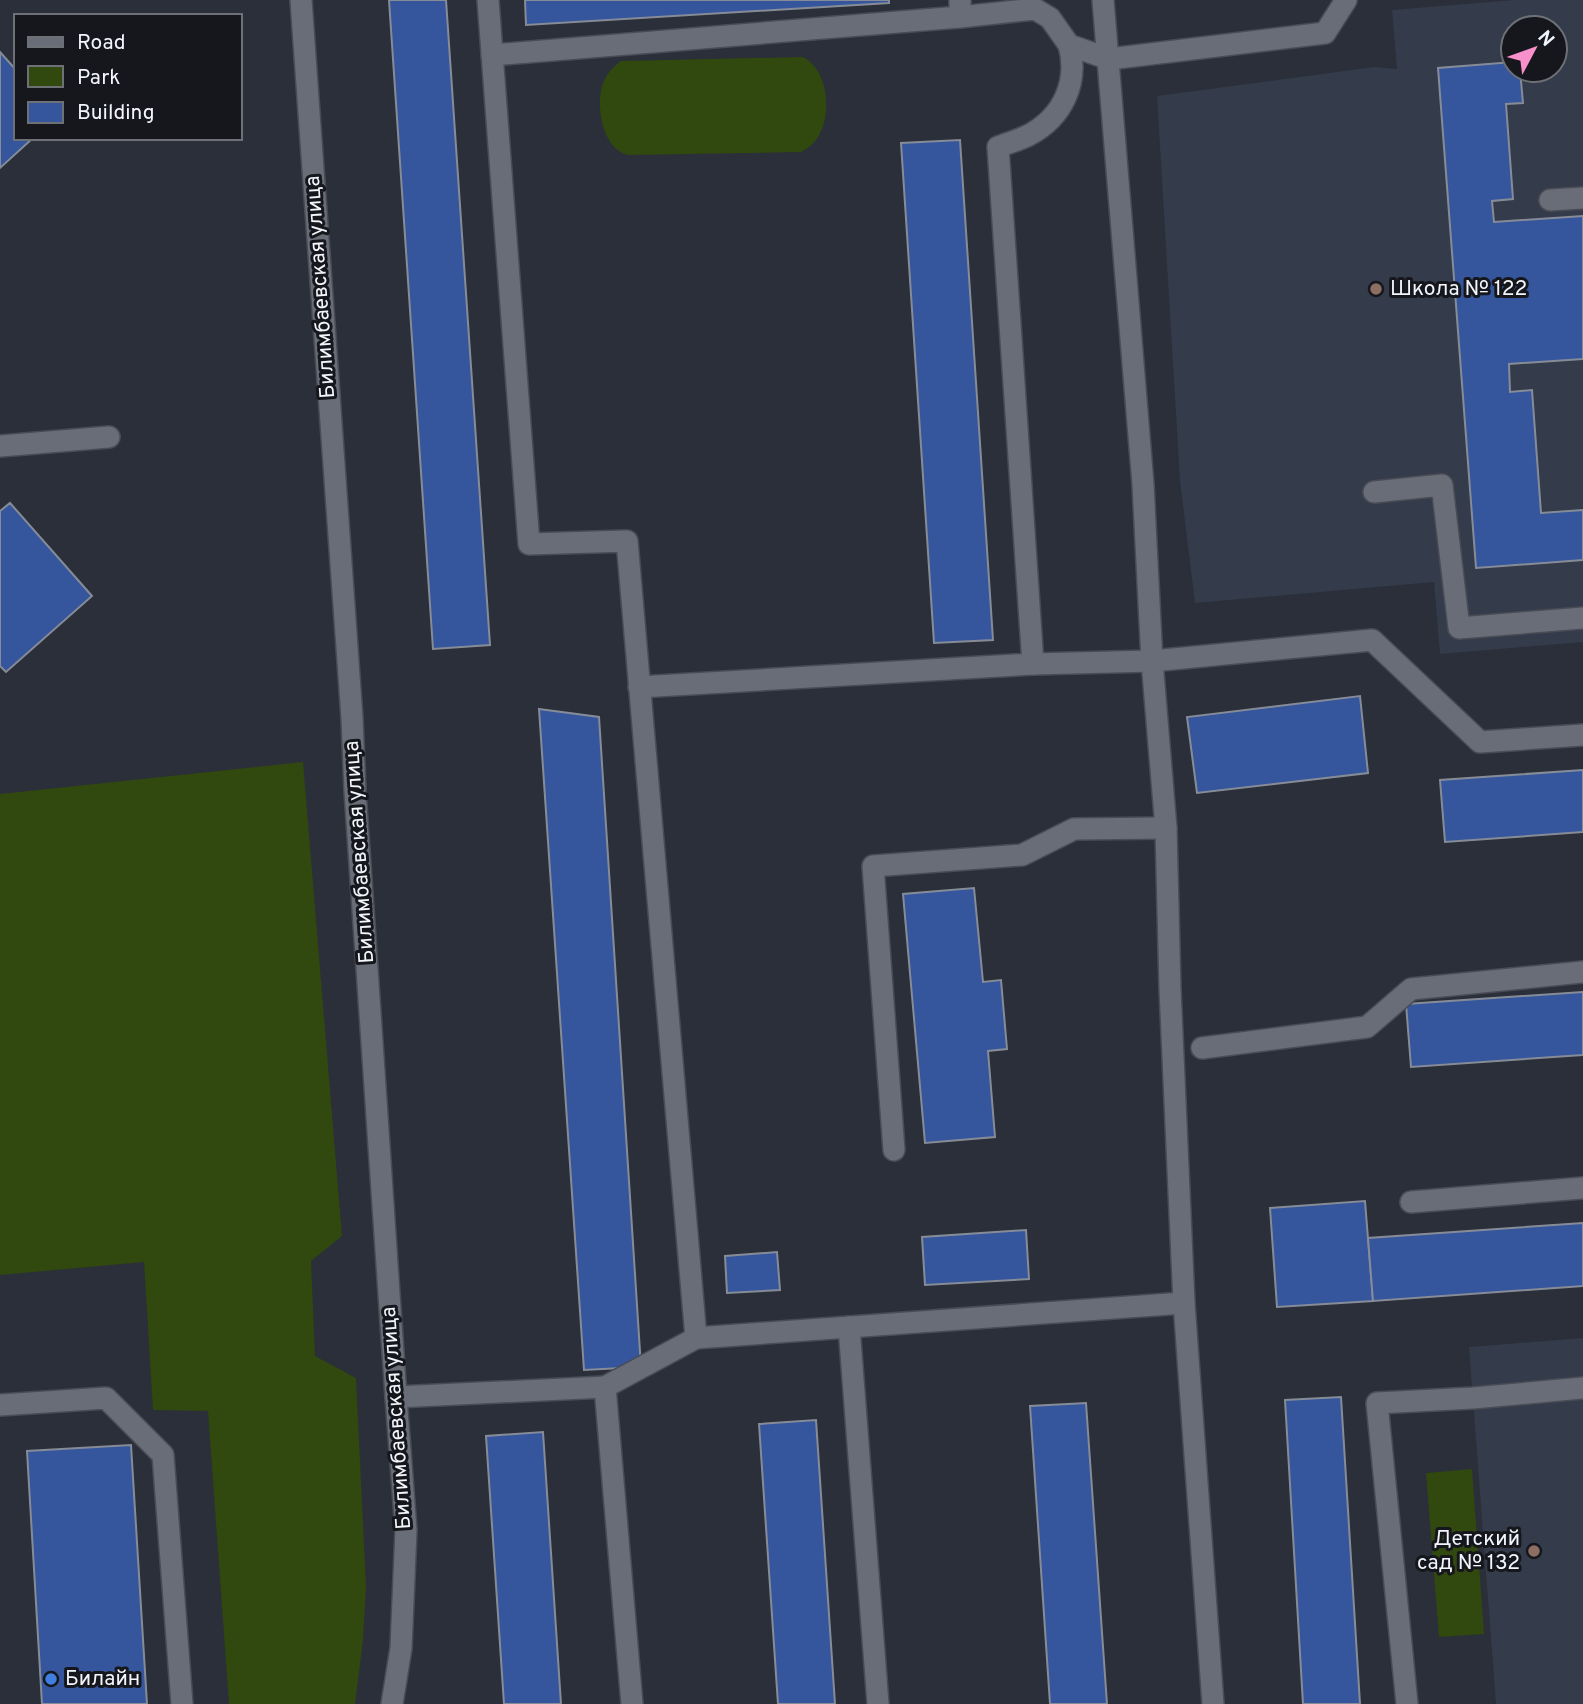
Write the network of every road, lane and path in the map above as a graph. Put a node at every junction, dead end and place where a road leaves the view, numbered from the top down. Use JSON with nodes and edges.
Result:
{"nodes":[{"id":1,"x":301,"y":0,"type":"edge"},
{"id":2,"x":488,"y":0,"type":"edge"},
{"id":3,"x":1103,"y":0,"type":"edge"},
{"id":4,"x":1346,"y":0,"type":"edge"},
{"id":5,"x":960,"y":9,"type":"edge"},
{"id":6,"x":1069,"y":45,"type":"junction"},
{"id":7,"x":492,"y":54,"type":"junction"},
{"id":8,"x":1109,"y":59,"type":"junction"},
{"id":9,"x":1583,"y":198,"type":"edge"},
{"id":10,"x":1550,"y":200,"type":"dead end"},
{"id":11,"x":109,"y":437,"type":"dead end"},
{"id":12,"x":0,"y":446,"type":"edge"},
{"id":13,"x":1374,"y":492,"type":"dead end"},
{"id":14,"x":1583,"y":618,"type":"edge"},
{"id":15,"x":1152,"y":661,"type":"junction"},
{"id":16,"x":1033,"y":664,"type":"junction"},
{"id":17,"x":639,"y":687,"type":"junction"},
{"id":18,"x":1583,"y":735,"type":"edge"},
{"id":19,"x":1166,"y":828,"type":"junction"},
{"id":20,"x":1583,"y":972,"type":"edge"},
{"id":21,"x":1202,"y":1048,"type":"dead end"},
{"id":22,"x":894,"y":1150,"type":"dead end"},
{"id":23,"x":1583,"y":1188,"type":"edge"},
{"id":24,"x":1411,"y":1202,"type":"dead end"},
{"id":25,"x":1184,"y":1303,"type":"junction"},
{"id":26,"x":849,"y":1327,"type":"junction"},
{"id":27,"x":696,"y":1338,"type":"junction"},
{"id":28,"x":605,"y":1387,"type":"junction"},
{"id":29,"x":1583,"y":1388,"type":"edge"},
{"id":30,"x":396,"y":1397,"type":"junction"},
{"id":31,"x":0,"y":1405,"type":"edge"},
{"id":32,"x":182,"y":1704,"type":"edge"},
{"id":33,"x":392,"y":1704,"type":"edge"},
{"id":34,"x":632,"y":1704,"type":"edge"},
{"id":35,"x":878,"y":1704,"type":"edge"},
{"id":36,"x":1213,"y":1704,"type":"edge"},
{"id":37,"x":1407,"y":1704,"type":"edge"}],
"edges":[{"from":1,"to":30,"type":"main road","name":"Билимбаевская улица"},
{"from":2,"to":7,"type":"main road"},
{"from":3,"to":8,"type":"main road"},
{"from":4,"to":8,"type":"main road"},
{"from":5,"to":6,"type":"main road"},
{"from":5,"to":7,"type":"main road"},
{"from":6,"to":8,"type":"main road"},
{"from":6,"to":16,"type":"main road"},
{"from":7,"to":17,"type":"main road"},
{"from":8,"to":15,"type":"main road"},
{"from":9,"to":10,"type":"main road"},
{"from":11,"to":12,"type":"main road"},
{"from":13,"to":14,"type":"main road"},
{"from":15,"to":16,"type":"main road"},
{"from":15,"to":18,"type":"main road"},
{"from":15,"to":19,"type":"main road"},
{"from":16,"to":17,"type":"main road"},
{"from":17,"to":27,"type":"main road"},
{"from":19,"to":22,"type":"main road"},
{"from":19,"to":25,"type":"main road"},
{"from":20,"to":21,"type":"main road"},
{"from":23,"to":24,"type":"main road"},
{"from":25,"to":26,"type":"main road"},
{"from":25,"to":36,"type":"main road"},
{"from":26,"to":27,"type":"main road"},
{"from":26,"to":35,"type":"main road"},
{"from":27,"to":28,"type":"main road"},
{"from":28,"to":30,"type":"main road"},
{"from":28,"to":34,"type":"main road"},
{"from":29,"to":37,"type":"main road"},
{"from":30,"to":33,"type":"main road","name":"Билимбаевская улица"},
{"from":31,"to":32,"type":"main road"}]}
